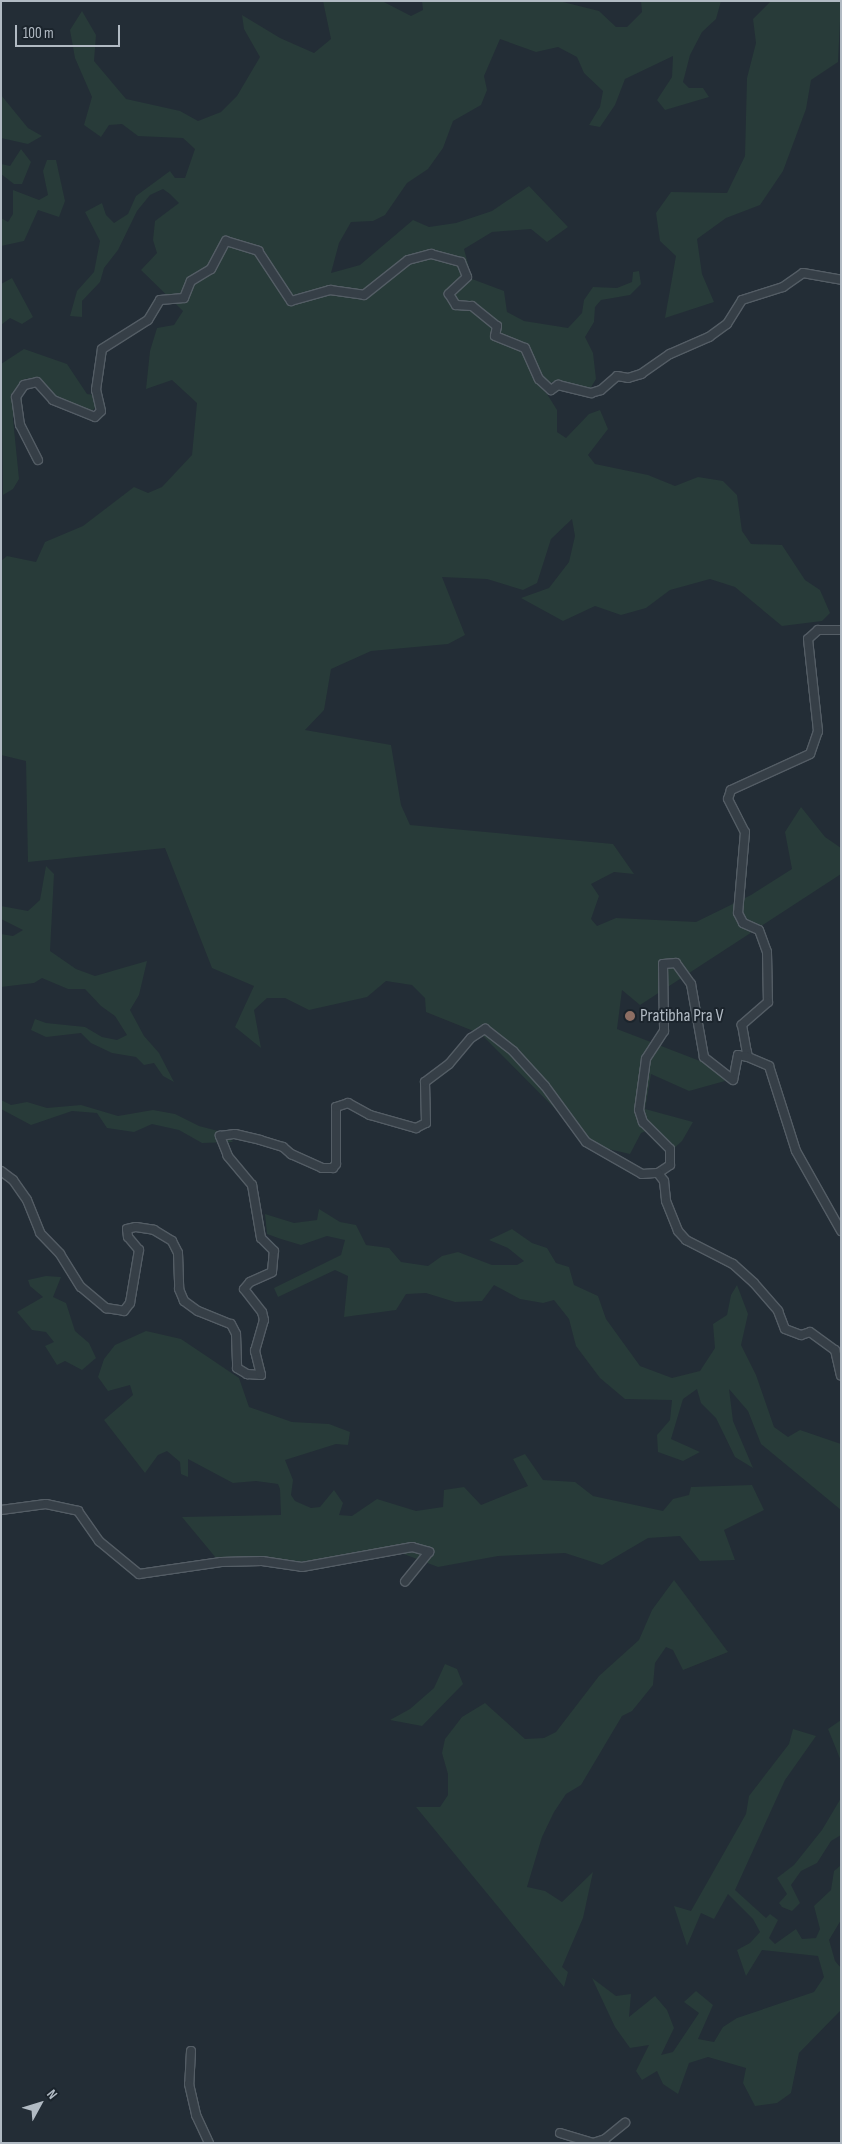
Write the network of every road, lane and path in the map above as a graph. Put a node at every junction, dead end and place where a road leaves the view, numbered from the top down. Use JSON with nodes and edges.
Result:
{"nodes":[{"id":1,"x":841,"y":280,"type":"edge"},
{"id":2,"x":38,"y":460,"type":"dead end"},
{"id":3,"x":841,"y":630,"type":"edge"},
{"id":4,"x":748,"y":1057,"type":"junction"},
{"id":5,"x":1,"y":1172,"type":"edge"},
{"id":6,"x":658,"y":1173,"type":"junction"},
{"id":7,"x":841,"y":1231,"type":"edge"},
{"id":8,"x":841,"y":1375,"type":"edge"},
{"id":9,"x":1,"y":1510,"type":"edge"},
{"id":10,"x":405,"y":1582,"type":"dead end"},
{"id":11,"x":191,"y":2050,"type":"dead end"},
{"id":12,"x":625,"y":2123,"type":"dead end"},
{"id":13,"x":560,"y":2133,"type":"dead end"},
{"id":14,"x":209,"y":2143,"type":"edge"},
{"id":15,"x":593,"y":2143,"type":"edge"}],
"edges":[{"from":1,"to":2,"type":"street"},
{"from":3,"to":4,"type":"street"},
{"from":4,"to":6,"type":"street"},
{"from":4,"to":7,"type":"street"},
{"from":5,"to":6,"type":"street"},
{"from":6,"to":8,"type":"street"},
{"from":9,"to":10,"type":"street"},
{"from":11,"to":14,"type":"street"},
{"from":12,"to":15,"type":"street"},
{"from":13,"to":15,"type":"street"}]}
